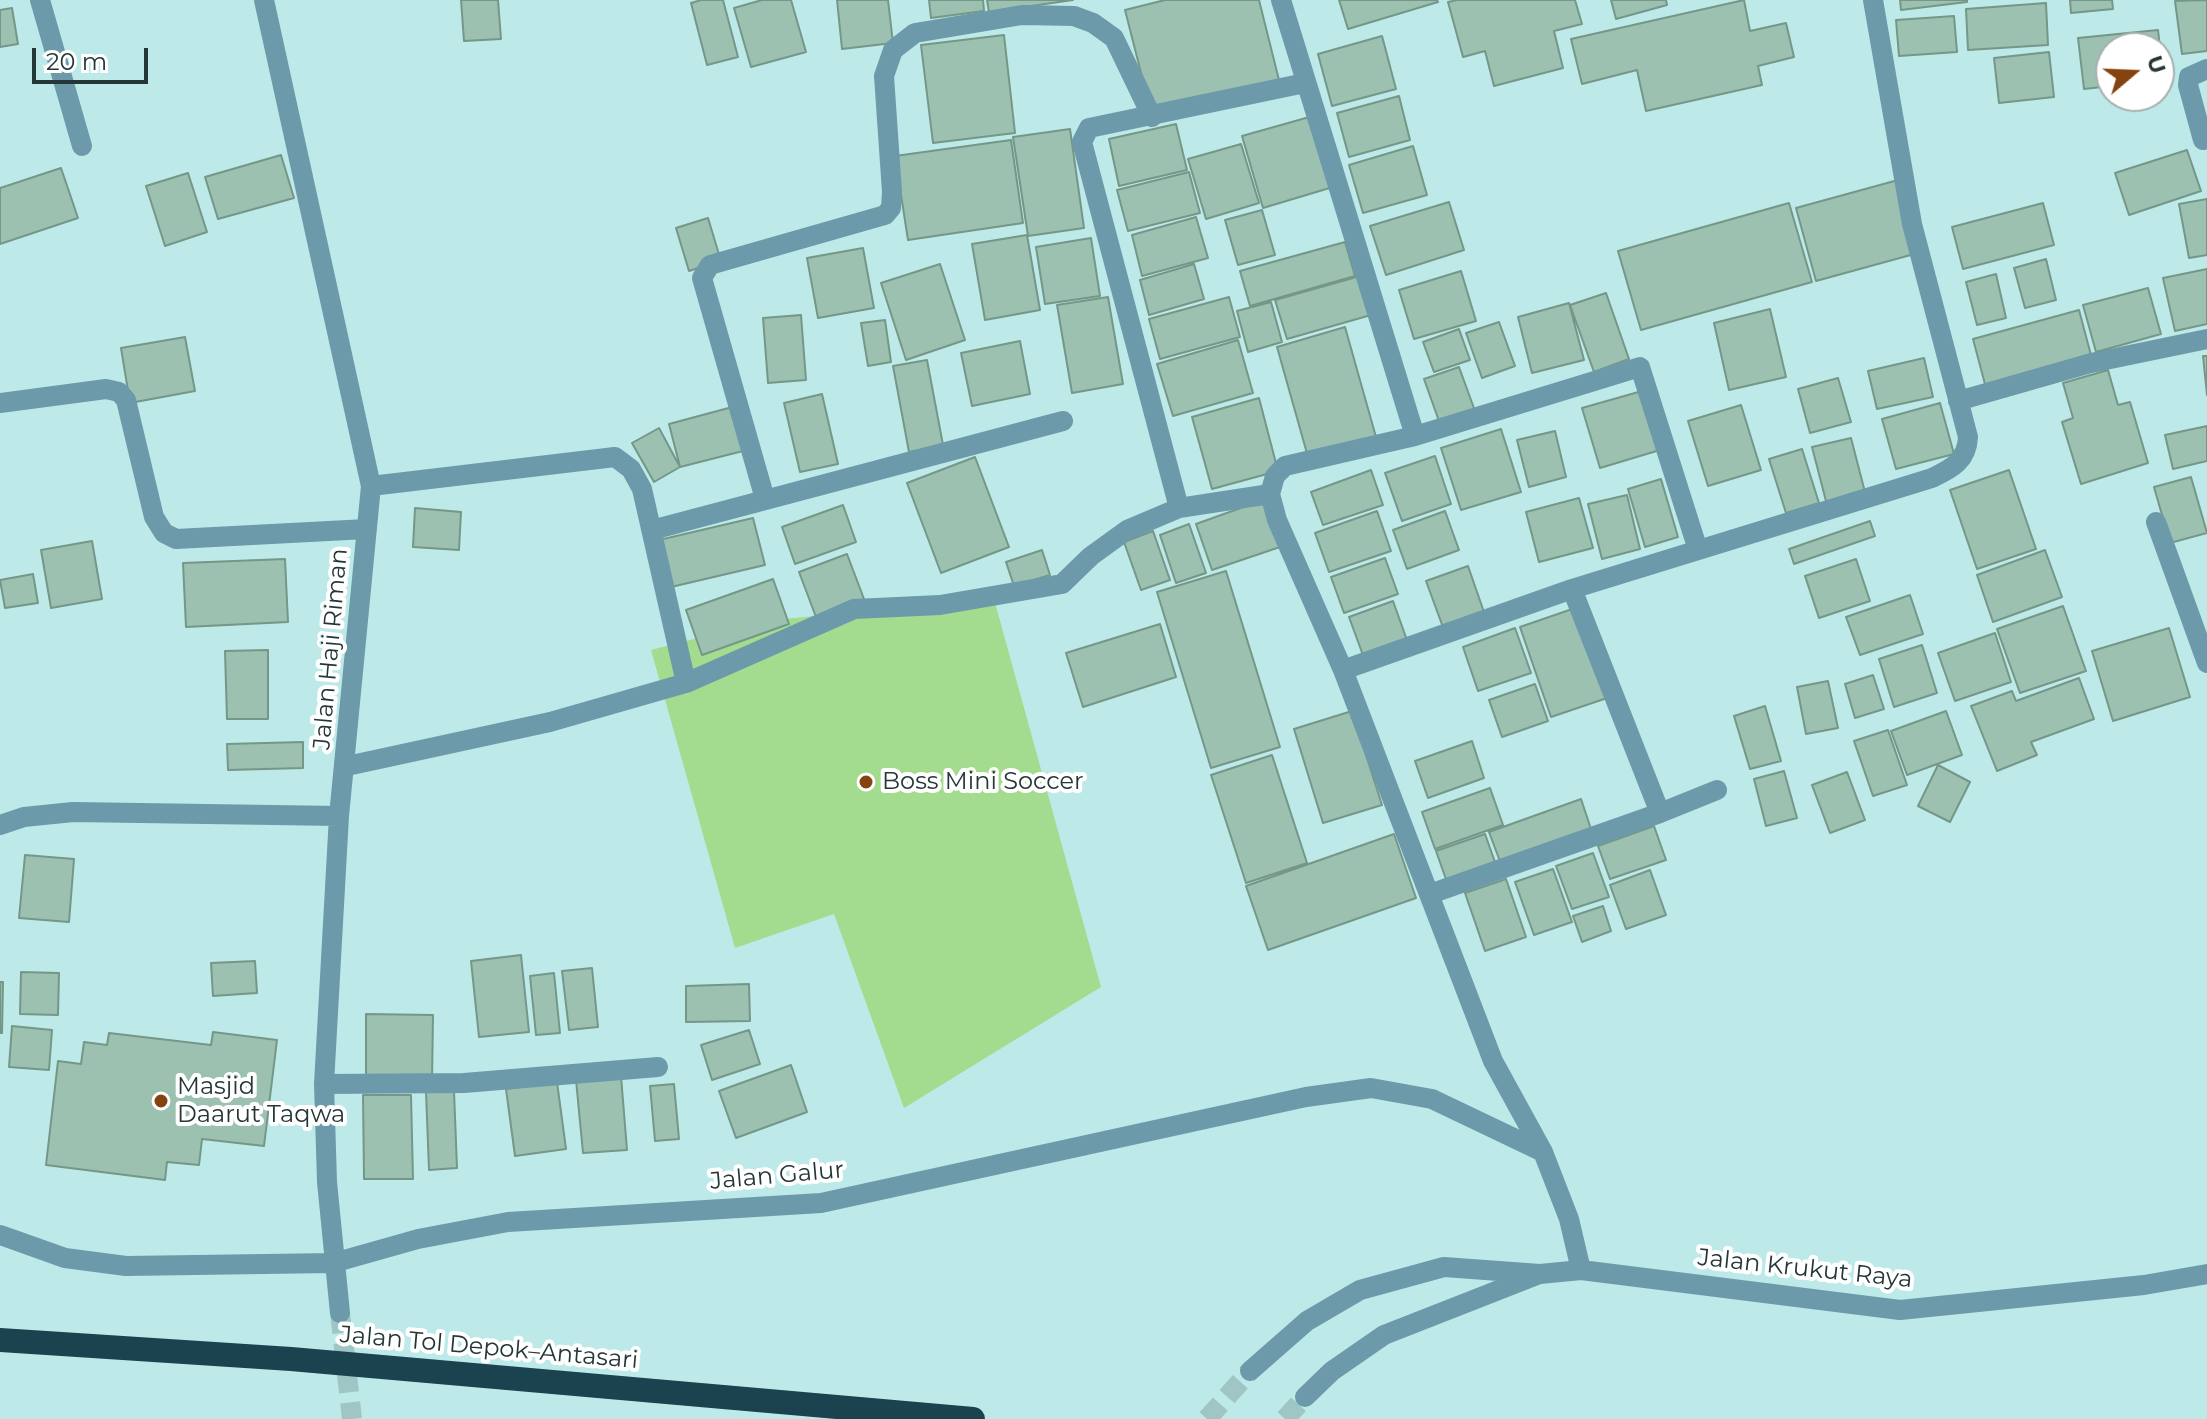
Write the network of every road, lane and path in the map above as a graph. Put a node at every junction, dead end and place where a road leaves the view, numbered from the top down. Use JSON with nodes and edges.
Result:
{"nodes":[{"id":1,"x":40,"y":0,"type":"edge"},
{"id":2,"x":264,"y":0,"type":"edge"},
{"id":3,"x":1281,"y":0,"type":"edge"},
{"id":4,"x":1873,"y":0,"type":"edge"},
{"id":5,"x":2207,"y":69,"type":"edge"},
{"id":6,"x":1305,"y":83,"type":"junction"},
{"id":7,"x":1152,"y":117,"type":"junction"},
{"id":8,"x":2203,"y":140,"type":"dead end"},
{"id":9,"x":82,"y":146,"type":"dead end"},
{"id":10,"x":2207,"y":339,"type":"edge"},
{"id":11,"x":1958,"y":401,"type":"junction"},
{"id":12,"x":0,"y":403,"type":"edge"},
{"id":13,"x":1063,"y":421,"type":"dead end"},
{"id":14,"x":1415,"y":436,"type":"junction"},
{"id":15,"x":371,"y":486,"type":"junction"},
{"id":16,"x":1270,"y":494,"type":"junction"},
{"id":17,"x":765,"y":499,"type":"junction"},
{"id":18,"x":1179,"y":508,"type":"junction"},
{"id":19,"x":2156,"y":522,"type":"dead end"},
{"id":20,"x":367,"y":529,"type":"junction"},
{"id":21,"x":652,"y":530,"type":"junction"},
{"id":22,"x":1698,"y":550,"type":"junction"},
{"id":23,"x":1572,"y":589,"type":"junction"},
{"id":24,"x":2207,"y":663,"type":"edge"},
{"id":25,"x":1343,"y":670,"type":"junction"},
{"id":26,"x":686,"y":683,"type":"junction"},
{"id":27,"x":347,"y":766,"type":"junction"},
{"id":28,"x":1717,"y":790,"type":"dead end"},
{"id":29,"x":1660,"y":813,"type":"junction"},
{"id":30,"x":339,"y":816,"type":"junction"},
{"id":31,"x":0,"y":825,"type":"edge"},
{"id":32,"x":1430,"y":894,"type":"junction"},
{"id":33,"x":658,"y":1067,"type":"dead end"},
{"id":34,"x":324,"y":1084,"type":"junction"},
{"id":35,"x":1543,"y":1152,"type":"junction"},
{"id":36,"x":0,"y":1235,"type":"edge"},
{"id":37,"x":333,"y":1263,"type":"junction"},
{"id":38,"x":1581,"y":1270,"type":"junction"},
{"id":39,"x":1540,"y":1274,"type":"junction"},
{"id":40,"x":2207,"y":1274,"type":"edge"},
{"id":41,"x":340,"y":1313,"type":"tunnel mouth"},
{"id":42,"x":0,"y":1340,"type":"edge"},
{"id":43,"x":1250,"y":1371,"type":"tunnel mouth"},
{"id":44,"x":1305,"y":1397,"type":"tunnel mouth"},
{"id":45,"x":973,"y":1419,"type":"edge"}],
"edges":[{"from":1,"to":9,"type":"street"},
{"from":2,"to":15,"type":"street","name":"Jalan Haji Riman"},
{"from":3,"to":6,"type":"street"},
{"from":4,"to":11,"type":"street"},
{"from":5,"to":8,"type":"street"},
{"from":6,"to":7,"type":"street"},
{"from":6,"to":14,"type":"street"},
{"from":7,"to":17,"type":"street"},
{"from":7,"to":18,"type":"street"},
{"from":10,"to":11,"type":"street"},
{"from":11,"to":22,"type":"street"},
{"from":12,"to":20,"type":"street"},
{"from":13,"to":17,"type":"street"},
{"from":14,"to":16,"type":"street"},
{"from":14,"to":22,"type":"street"},
{"from":15,"to":20,"type":"street","name":"Jalan Haji Riman"},
{"from":15,"to":21,"type":"street"},
{"from":16,"to":18,"type":"street"},
{"from":16,"to":25,"type":"street"},
{"from":17,"to":21,"type":"street"},
{"from":18,"to":26,"type":"street"},
{"from":19,"to":24,"type":"street"},
{"from":20,"to":27,"type":"street","name":"Jalan Haji Riman"},
{"from":21,"to":26,"type":"street"},
{"from":22,"to":23,"type":"street"},
{"from":23,"to":25,"type":"street"},
{"from":23,"to":29,"type":"street"},
{"from":25,"to":32,"type":"street"},
{"from":26,"to":27,"type":"street"},
{"from":27,"to":30,"type":"street","name":"Jalan Haji Riman"},
{"from":28,"to":29,"type":"street"},
{"from":29,"to":32,"type":"street"},
{"from":30,"to":31,"type":"street"},
{"from":30,"to":34,"type":"street","name":"Jalan Haji Riman"},
{"from":32,"to":35,"type":"street"},
{"from":33,"to":34,"type":"street"},
{"from":34,"to":37,"type":"street","name":"Jalan Haji Riman"},
{"from":35,"to":37,"type":"street","name":"Jalan Galur"},
{"from":35,"to":38,"type":"street"},
{"from":36,"to":37,"type":"street","name":"Jalan Galur"},
{"from":37,"to":41,"type":"street","name":"Jalan Haji Riman"},
{"from":38,"to":39,"type":"street","name":"Jalan Krukut Raya"},
{"from":38,"to":40,"type":"street","name":"Jalan Krukut Raya"},
{"from":39,"to":43,"type":"street","name":"Jalan Krukut Raya"},
{"from":39,"to":44,"type":"street","name":"Jalan Krukut Raya"},
{"from":42,"to":45,"type":"highway","name":"Jalan Tol Depok–Antasari"}]}
